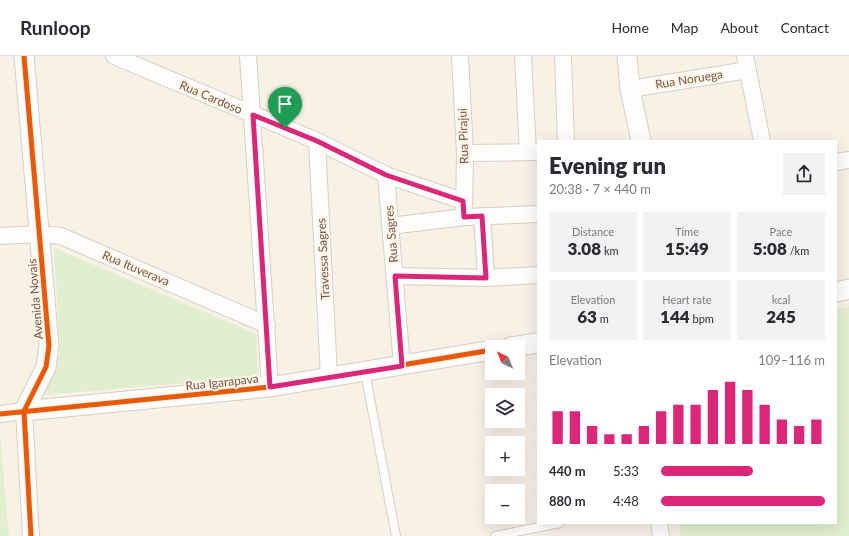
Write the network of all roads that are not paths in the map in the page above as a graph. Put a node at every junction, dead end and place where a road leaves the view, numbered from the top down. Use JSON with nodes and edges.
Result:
{"nodes":[{"id":1,"x":24,"y":56,"type":"edge"},
{"id":2,"x":114,"y":56,"type":"edge"},
{"id":3,"x":248,"y":56,"type":"edge"},
{"id":4,"x":460,"y":56,"type":"edge"},
{"id":5,"x":523,"y":56,"type":"edge"},
{"id":6,"x":563,"y":56,"type":"edge"},
{"id":7,"x":627,"y":56,"type":"edge"},
{"id":8,"x":747,"y":63,"type":"edge"},
{"id":9,"x":630,"y":89,"type":"junction"},
{"id":10,"x":253,"y":115,"type":"junction"},
{"id":11,"x":566,"y":140,"type":"edge"},
{"id":12,"x":641,"y":140,"type":"edge"},
{"id":13,"x":762,"y":140,"type":"edge"},
{"id":14,"x":317,"y":141,"type":"junction"},
{"id":15,"x":533,"y":152,"type":"edge"},
{"id":16,"x":465,"y":153,"type":"junction"},
{"id":17,"x":849,"y":160,"type":"edge"},
{"id":18,"x":837,"y":162,"type":"edge"},
{"id":19,"x":386,"y":175,"type":"junction"},
{"id":20,"x":464,"y":209,"type":"junction"},
{"id":21,"x":537,"y":214,"type":"edge"},
{"id":22,"x":482,"y":216,"type":"junction"},
{"id":23,"x":390,"y":226,"type":"junction"},
{"id":24,"x":39,"y":234,"type":"junction"},
{"id":25,"x":0,"y":236,"type":"edge"},
{"id":26,"x":537,"y":275,"type":"edge"},
{"id":27,"x":395,"y":276,"type":"junction"},
{"id":28,"x":486,"y":278,"type":"junction"},
{"id":29,"x":849,"y":289,"type":"edge"},
{"id":30,"x":837,"y":292,"type":"edge"},
{"id":31,"x":267,"y":325,"type":"junction"},
{"id":32,"x":537,"y":342,"type":"edge"},
{"id":33,"x":525,"y":344,"type":"edge"},
{"id":34,"x":485,"y":351,"type":"edge"},
{"id":35,"x":402,"y":366,"type":"junction"},
{"id":36,"x":365,"y":372,"type":"junction"},
{"id":37,"x":329,"y":377,"type":"junction"},
{"id":38,"x":270,"y":387,"type":"junction"},
{"id":39,"x":24,"y":411,"type":"junction"},
{"id":40,"x":0,"y":414,"type":"edge"},
{"id":41,"x":555,"y":524,"type":"edge"},
{"id":42,"x":659,"y":524,"type":"edge"},
{"id":43,"x":31,"y":536,"type":"edge"},
{"id":44,"x":396,"y":536,"type":"edge"},
{"id":45,"x":495,"y":536,"type":"edge"},
{"id":46,"x":661,"y":536,"type":"edge"}],
"edges":[{"from":1,"to":24,"type":"street","name":"Avenida Novais"},
{"from":2,"to":10,"type":"street","name":"Rua Cardoso"},
{"from":3,"to":10,"type":"street"},
{"from":4,"to":16,"type":"street","name":"Rua Pirajui"},
{"from":5,"to":15,"type":"street"},
{"from":6,"to":11,"type":"street"},
{"from":7,"to":9,"type":"street"},
{"from":8,"to":9,"type":"street","name":"Rua Noruega"},
{"from":8,"to":13,"type":"street"},
{"from":9,"to":12,"type":"street"},
{"from":10,"to":14,"type":"street","name":"Rua Cardoso"},
{"from":10,"to":31,"type":"street"},
{"from":14,"to":19,"type":"street","name":"Rua Cardoso"},
{"from":14,"to":37,"type":"street","name":"Travessa Sagres"},
{"from":15,"to":16,"type":"street"},
{"from":16,"to":20,"type":"street","name":"Rua Pirajui"},
{"from":17,"to":18,"type":"street"},
{"from":19,"to":20,"type":"street","name":"Rua Cardoso"},
{"from":19,"to":23,"type":"street","name":"Rua Sagres"},
{"from":20,"to":22,"type":"street"},
{"from":20,"to":23,"type":"street"},
{"from":21,"to":22,"type":"street"},
{"from":22,"to":28,"type":"street"},
{"from":23,"to":27,"type":"street","name":"Rua Sagres"},
{"from":24,"to":25,"type":"street","name":"Rua Ituverava"},
{"from":24,"to":31,"type":"street","name":"Rua Ituverava"},
{"from":24,"to":39,"type":"street","name":"Avenida Novais"},
{"from":26,"to":28,"type":"street"},
{"from":27,"to":28,"type":"street"},
{"from":27,"to":35,"type":"street","name":"Rua Sagres"},
{"from":29,"to":30,"type":"street"},
{"from":31,"to":38,"type":"street"},
{"from":32,"to":33,"type":"street"},
{"from":34,"to":35,"type":"street","name":"Rua Igarapava"},
{"from":35,"to":36,"type":"street","name":"Rua Igarapava"},
{"from":36,"to":37,"type":"street","name":"Rua Igarapava"},
{"from":36,"to":44,"type":"lane"},
{"from":37,"to":38,"type":"street","name":"Rua Igarapava"},
{"from":38,"to":39,"type":"street","name":"Rua Igarapava"},
{"from":39,"to":40,"type":"street","name":"Rua Igarapava"},
{"from":39,"to":43,"type":"street","name":"Avenida Novais"},
{"from":41,"to":45,"type":"lane"},
{"from":42,"to":46,"type":"street"}]}
